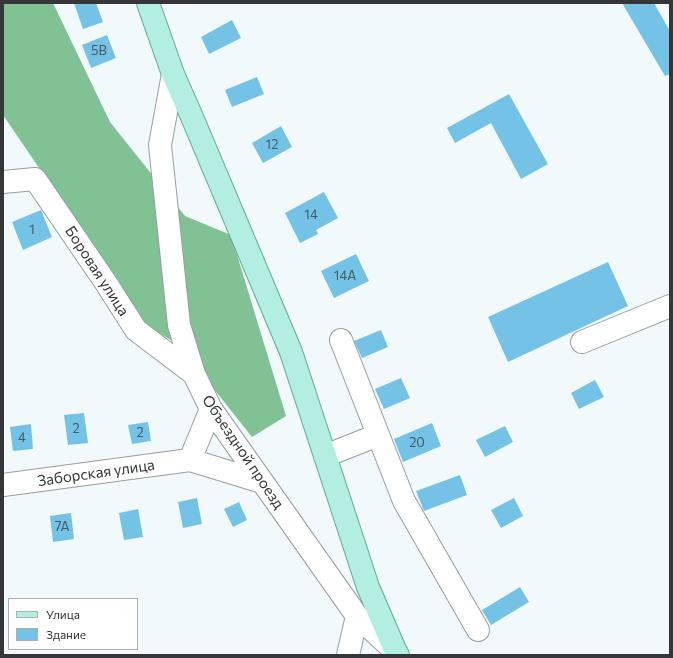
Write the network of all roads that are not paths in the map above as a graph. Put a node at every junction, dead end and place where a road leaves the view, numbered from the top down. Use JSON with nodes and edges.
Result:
{"nodes":[{"id":1,"x":148,"y":3,"type":"edge"},
{"id":2,"x":173,"y":74,"type":"junction"},
{"id":3,"x":3,"y":182,"type":"edge"},
{"id":4,"x":670,"y":306,"type":"edge"},
{"id":5,"x":340,"y":340,"type":"dead end"},
{"id":6,"x":582,"y":342,"type":"dead end"},
{"id":7,"x":194,"y":374,"type":"junction"},
{"id":8,"x":211,"y":409,"type":"junction"},
{"id":9,"x":378,"y":435,"type":"junction"},
{"id":10,"x":325,"y":456,"type":"junction"},
{"id":11,"x":190,"y":460,"type":"junction"},
{"id":12,"x":262,"y":482,"type":"junction"},
{"id":13,"x":3,"y":485,"type":"edge"},
{"id":14,"x":357,"y":616,"type":"junction"},
{"id":15,"x":478,"y":630,"type":"dead end"},
{"id":16,"x":397,"y":654,"type":"edge"},
{"id":17,"x":348,"y":655,"type":"edge"}],
"edges":[{"from":1,"to":2,"type":"main road"},
{"from":2,"to":7,"type":"street","name":"Объездной проезд"},
{"from":2,"to":10,"type":"main road"},
{"from":3,"to":7,"type":"street","name":"Боровая улица"},
{"from":4,"to":6,"type":"street"},
{"from":5,"to":9,"type":"street"},
{"from":7,"to":8,"type":"street","name":"Объездной проезд"},
{"from":8,"to":11,"type":"street"},
{"from":8,"to":12,"type":"street","name":"Объездной проезд"},
{"from":9,"to":10,"type":"street"},
{"from":9,"to":15,"type":"street"},
{"from":10,"to":16,"type":"main road"},
{"from":11,"to":12,"type":"street"},
{"from":11,"to":13,"type":"street","name":"Заборская улица"},
{"from":12,"to":14,"type":"street","name":"Объездной проезд"},
{"from":14,"to":16,"type":"street","name":"Объездной проезд"},
{"from":14,"to":17,"type":"street"}]}
